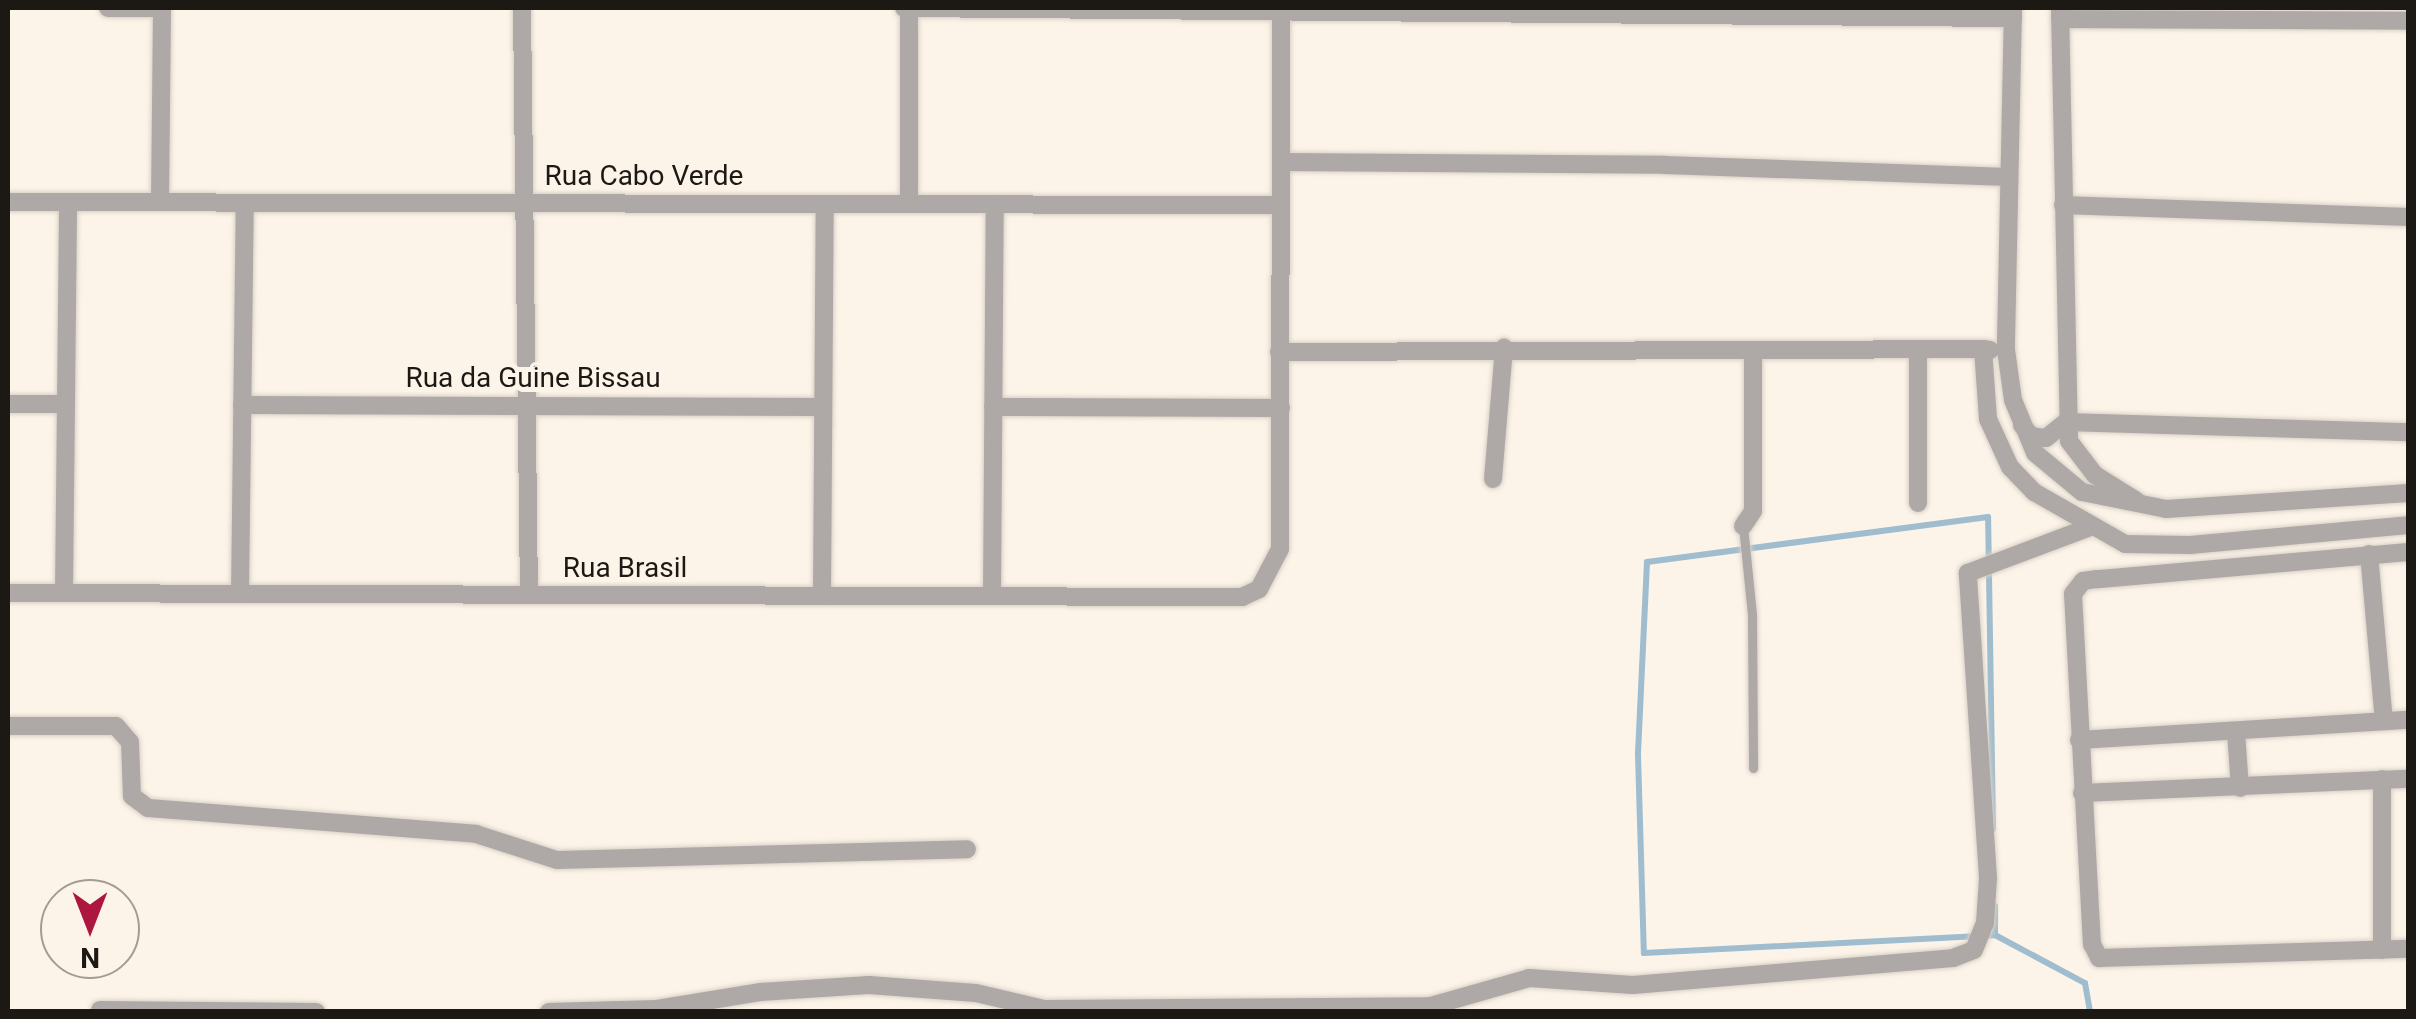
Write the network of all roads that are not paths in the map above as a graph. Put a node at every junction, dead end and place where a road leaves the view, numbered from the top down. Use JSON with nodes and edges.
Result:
{"nodes":[{"id":1,"x":108,"y":8,"type":"edge"},
{"id":2,"x":162,"y":8,"type":"edge"},
{"id":3,"x":522,"y":8,"type":"edge"},
{"id":4,"x":906,"y":10,"type":"edge"},
{"id":5,"x":1282,"y":11,"type":"edge"},
{"id":6,"x":2013,"y":13,"type":"edge"},
{"id":7,"x":2060,"y":13,"type":"edge"},
{"id":8,"x":2298,"y":14,"type":"edge"},
{"id":9,"x":2408,"y":21,"type":"edge"},
{"id":10,"x":1281,"y":162,"type":"junction"},
{"id":11,"x":2009,"y":177,"type":"junction"},
{"id":12,"x":160,"y":201,"type":"junction"},
{"id":13,"x":8,"y":202,"type":"edge"},
{"id":14,"x":68,"y":203,"type":"junction"},
{"id":15,"x":524,"y":203,"type":"junction"},
{"id":16,"x":825,"y":204,"type":"junction"},
{"id":17,"x":909,"y":204,"type":"junction"},
{"id":18,"x":245,"y":205,"type":"junction"},
{"id":19,"x":1281,"y":205,"type":"junction"},
{"id":20,"x":2063,"y":205,"type":"junction"},
{"id":21,"x":995,"y":206,"type":"junction"},
{"id":22,"x":2408,"y":216,"type":"edge"},
{"id":23,"x":1504,"y":348,"type":"junction"},
{"id":24,"x":1983,"y":350,"type":"junction"},
{"id":25,"x":2006,"y":350,"type":"junction"},
{"id":26,"x":1918,"y":351,"type":"junction"},
{"id":27,"x":1279,"y":352,"type":"junction"},
{"id":28,"x":1754,"y":352,"type":"junction"},
{"id":29,"x":8,"y":404,"type":"edge"},
{"id":30,"x":66,"y":404,"type":"junction"},
{"id":31,"x":242,"y":405,"type":"junction"},
{"id":32,"x":528,"y":406,"type":"junction"},
{"id":33,"x":823,"y":407,"type":"junction"},
{"id":34,"x":993,"y":408,"type":"junction"},
{"id":35,"x":1280,"y":408,"type":"junction"},
{"id":36,"x":2066,"y":422,"type":"junction"},
{"id":37,"x":2020,"y":423,"type":"junction"},
{"id":38,"x":2408,"y":432,"type":"edge"},
{"id":39,"x":1493,"y":479,"type":"dead end"},
{"id":40,"x":2408,"y":492,"type":"edge"},
{"id":41,"x":1918,"y":504,"type":"dead end"},
{"id":42,"x":2146,"y":506,"type":"junction"},
{"id":43,"x":2408,"y":525,"type":"edge"},
{"id":44,"x":2088,"y":528,"type":"junction"},
{"id":45,"x":1744,"y":532,"type":"joint"},
{"id":46,"x":2408,"y":552,"type":"edge"},
{"id":47,"x":2368,"y":554,"type":"junction"},
{"id":48,"x":8,"y":593,"type":"edge"},
{"id":49,"x":64,"y":593,"type":"junction"},
{"id":50,"x":240,"y":594,"type":"junction"},
{"id":51,"x":530,"y":595,"type":"junction"},
{"id":52,"x":822,"y":595,"type":"junction"},
{"id":53,"x":992,"y":596,"type":"junction"},
{"id":54,"x":2408,"y":720,"type":"edge"},
{"id":55,"x":2384,"y":722,"type":"junction"},
{"id":56,"x":8,"y":726,"type":"edge"},
{"id":57,"x":2236,"y":732,"type":"junction"},
{"id":58,"x":2080,"y":740,"type":"junction"},
{"id":59,"x":1753,"y":768,"type":"dead end"},
{"id":60,"x":2408,"y":779,"type":"edge"},
{"id":61,"x":2382,"y":780,"type":"junction"},
{"id":62,"x":2240,"y":788,"type":"junction"},
{"id":63,"x":2082,"y":793,"type":"junction"},
{"id":64,"x":967,"y":848,"type":"dead end"},
{"id":65,"x":2408,"y":949,"type":"edge"},
{"id":66,"x":2382,"y":950,"type":"junction"},
{"id":67,"x":100,"y":1010,"type":"edge"},
{"id":68,"x":316,"y":1012,"type":"edge"},
{"id":69,"x":550,"y":1012,"type":"edge"}],
"edges":[{"from":1,"to":2,"type":"street"},
{"from":2,"to":12,"type":"street"},
{"from":3,"to":15,"type":"street"},
{"from":4,"to":5,"type":"street"},
{"from":4,"to":17,"type":"street"},
{"from":5,"to":6,"type":"street"},
{"from":5,"to":10,"type":"street"},
{"from":6,"to":11,"type":"street"},
{"from":7,"to":8,"type":"street"},
{"from":7,"to":20,"type":"street"},
{"from":8,"to":9,"type":"street"},
{"from":10,"to":11,"type":"street"},
{"from":10,"to":19,"type":"street"},
{"from":11,"to":25,"type":"street"},
{"from":12,"to":14,"type":"street","name":"Rua Cabo Verde"},
{"from":12,"to":18,"type":"street","name":"Rua Cabo Verde"},
{"from":13,"to":14,"type":"street","name":"Rua Cabo Verde"},
{"from":14,"to":30,"type":"street"},
{"from":15,"to":16,"type":"street","name":"Rua Cabo Verde"},
{"from":15,"to":18,"type":"street","name":"Rua Cabo Verde"},
{"from":15,"to":32,"type":"street"},
{"from":16,"to":17,"type":"street","name":"Rua Cabo Verde"},
{"from":16,"to":33,"type":"street"},
{"from":17,"to":21,"type":"street","name":"Rua Cabo Verde"},
{"from":18,"to":31,"type":"street"},
{"from":19,"to":21,"type":"street","name":"Rua Cabo Verde"},
{"from":19,"to":27,"type":"street"},
{"from":20,"to":22,"type":"street"},
{"from":20,"to":36,"type":"street"},
{"from":21,"to":34,"type":"street"},
{"from":23,"to":27,"type":"street"},
{"from":23,"to":28,"type":"street"},
{"from":23,"to":39,"type":"street"},
{"from":24,"to":25,"type":"street"},
{"from":24,"to":26,"type":"street"},
{"from":24,"to":44,"type":"street"},
{"from":25,"to":37,"type":"street"},
{"from":26,"to":28,"type":"street"},
{"from":26,"to":41,"type":"street"},
{"from":27,"to":35,"type":"street"},
{"from":28,"to":45,"type":"street"},
{"from":29,"to":30,"type":"street"},
{"from":30,"to":49,"type":"street"},
{"from":31,"to":32,"type":"street","name":"Rua da Guine Bissau"},
{"from":31,"to":50,"type":"street"},
{"from":32,"to":33,"type":"street","name":"Rua da Guine Bissau"},
{"from":32,"to":51,"type":"street"},
{"from":33,"to":52,"type":"street"},
{"from":34,"to":35,"type":"street"},
{"from":34,"to":53,"type":"street"},
{"from":35,"to":53,"type":"street","name":"Rua Brasil"},
{"from":36,"to":37,"type":"street"},
{"from":36,"to":38,"type":"street"},
{"from":36,"to":42,"type":"street"},
{"from":37,"to":42,"type":"street"},
{"from":40,"to":42,"type":"street"},
{"from":43,"to":44,"type":"street"},
{"from":44,"to":69,"type":"street"},
{"from":45,"to":59,"type":"lane"},
{"from":46,"to":47,"type":"street"},
{"from":47,"to":55,"type":"street"},
{"from":47,"to":58,"type":"street"},
{"from":48,"to":49,"type":"street","name":"Rua Brasil"},
{"from":49,"to":50,"type":"street","name":"Rua Brasil"},
{"from":50,"to":51,"type":"street","name":"Rua Brasil"},
{"from":51,"to":52,"type":"street","name":"Rua Brasil"},
{"from":52,"to":53,"type":"street","name":"Rua Brasil"},
{"from":54,"to":55,"type":"street"},
{"from":55,"to":57,"type":"street"},
{"from":56,"to":64,"type":"street"},
{"from":57,"to":58,"type":"street"},
{"from":57,"to":62,"type":"street"},
{"from":58,"to":63,"type":"street"},
{"from":60,"to":61,"type":"street"},
{"from":61,"to":62,"type":"street"},
{"from":61,"to":66,"type":"street"},
{"from":62,"to":63,"type":"street"},
{"from":63,"to":66,"type":"street"},
{"from":65,"to":66,"type":"street"},
{"from":67,"to":68,"type":"street"}]}
